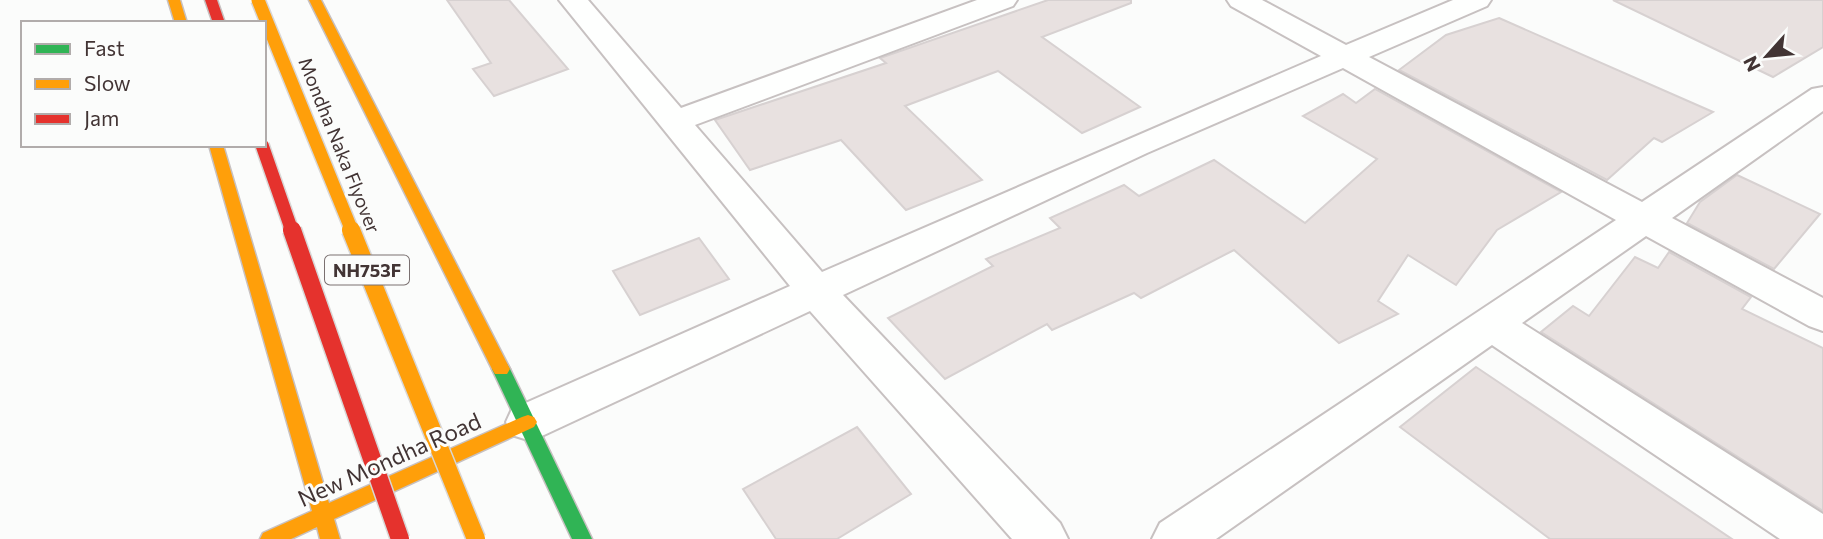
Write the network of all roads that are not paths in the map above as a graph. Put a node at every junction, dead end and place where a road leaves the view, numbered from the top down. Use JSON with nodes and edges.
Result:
{"nodes":[{"id":1,"x":174,"y":0,"type":"edge"},
{"id":2,"x":211,"y":0,"type":"edge"},
{"id":3,"x":258,"y":0,"type":"edge"},
{"id":4,"x":315,"y":0,"type":"edge"},
{"id":5,"x":573,"y":0,"type":"edge"},
{"id":6,"x":1003,"y":0,"type":"edge"},
{"id":7,"x":1241,"y":0,"type":"edge"},
{"id":8,"x":1477,"y":0,"type":"edge"},
{"id":9,"x":180,"y":21,"type":"edge"},
{"id":10,"x":218,"y":21,"type":"edge"},
{"id":11,"x":1342,"y":55,"type":"junction"},
{"id":12,"x":1823,"y":96,"type":"edge"},
{"id":13,"x":676,"y":121,"type":"junction"},
{"id":14,"x":217,"y":147,"type":"edge"},
{"id":15,"x":263,"y":147,"type":"edge"},
{"id":16,"x":1646,"y":220,"type":"junction"},
{"id":17,"x":817,"y":293,"type":"junction"},
{"id":18,"x":1823,"y":316,"type":"edge"},
{"id":19,"x":1493,"y":324,"type":"junction"},
{"id":20,"x":528,"y":422,"type":"junction"},
{"id":21,"x":322,"y":514,"type":"junction"},
{"id":22,"x":270,"y":539,"type":"edge"},
{"id":23,"x":330,"y":539,"type":"edge"},
{"id":24,"x":400,"y":539,"type":"edge"},
{"id":25,"x":476,"y":539,"type":"edge"},
{"id":26,"x":582,"y":539,"type":"edge"},
{"id":27,"x":1043,"y":539,"type":"edge"},
{"id":28,"x":1177,"y":539,"type":"edge"},
{"id":29,"x":1820,"y":539,"type":"edge"}],
"edges":[{"from":1,"to":9,"type":"main road"},
{"from":2,"to":10,"type":"main road"},
{"from":3,"to":25,"type":"main road","name":"Mondha Naka Flyover","number":"NH753F","bridge":true},
{"from":4,"to":20,"type":"main road"},
{"from":5,"to":13,"type":"street"},
{"from":6,"to":13,"type":"street"},
{"from":7,"to":11,"type":"street"},
{"from":8,"to":11,"type":"street"},
{"from":11,"to":16,"type":"street"},
{"from":11,"to":17,"type":"street"},
{"from":12,"to":16,"type":"street"},
{"from":13,"to":17,"type":"street"},
{"from":14,"to":21,"type":"main road"},
{"from":15,"to":24,"type":"main road","number":"NH753F","bridge":true},
{"from":16,"to":18,"type":"street"},
{"from":16,"to":19,"type":"street"},
{"from":17,"to":20,"type":"street"},
{"from":17,"to":27,"type":"street"},
{"from":19,"to":28,"type":"street"},
{"from":19,"to":29,"type":"street"},
{"from":20,"to":21,"type":"main road","name":"New Mondha Road"},
{"from":20,"to":26,"type":"main road"},
{"from":21,"to":22,"type":"main road","name":"New Mondha Road"},
{"from":21,"to":23,"type":"main road"}]}
